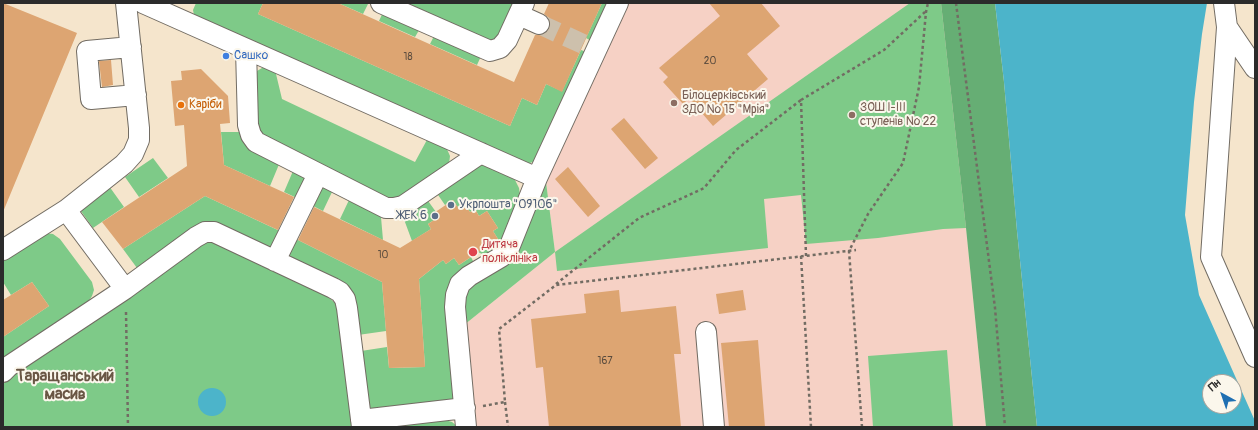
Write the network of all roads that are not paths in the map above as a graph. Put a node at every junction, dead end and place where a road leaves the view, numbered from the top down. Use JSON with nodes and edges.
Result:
{"nodes":[{"id":1,"x":126,"y":3,"type":"edge"},
{"id":2,"x":143,"y":3,"type":"edge"},
{"id":3,"x":381,"y":3,"type":"edge"},
{"id":4,"x":618,"y":3,"type":"edge"},
{"id":5,"x":1224,"y":3,"type":"edge"},
{"id":6,"x":522,"y":9,"type":"edge"},
{"id":7,"x":184,"y":11,"type":"edge"},
{"id":8,"x":539,"y":24,"type":"tunnel mouth"},
{"id":9,"x":1228,"y":27,"type":"junction"},
{"id":10,"x":131,"y":47,"type":"junction"},
{"id":11,"x":246,"y":49,"type":"junction"},
{"id":12,"x":1255,"y":68,"type":"edge"},
{"id":13,"x":136,"y":95,"type":"junction"},
{"id":14,"x":481,"y":153,"type":"junction"},
{"id":15,"x":318,"y":174,"type":"junction"},
{"id":16,"x":537,"y":178,"type":"junction"},
{"id":17,"x":66,"y":210,"type":"junction"},
{"id":18,"x":3,"y":250,"type":"edge"},
{"id":19,"x":275,"y":261,"type":"junction"},
{"id":20,"x":125,"y":289,"type":"junction"},
{"id":21,"x":706,"y":332,"type":"dead end"},
{"id":22,"x":1255,"y":357,"type":"edge"},
{"id":23,"x":3,"y":372,"type":"edge"},
{"id":24,"x":465,"y":418,"type":"edge"},
{"id":25,"x":362,"y":424,"type":"edge"},
{"id":26,"x":714,"y":427,"type":"edge"}],
"edges":[{"from":1,"to":10,"type":"street"},
{"from":2,"to":7,"type":"street"},
{"from":3,"to":6,"type":"street"},
{"from":4,"to":16,"type":"street"},
{"from":5,"to":9,"type":"street"},
{"from":6,"to":8,"type":"street"},
{"from":7,"to":11,"type":"street"},
{"from":9,"to":12,"type":"street"},
{"from":9,"to":22,"type":"street"},
{"from":10,"to":13,"type":"street"},
{"from":10,"to":13,"type":"street"},
{"from":11,"to":14,"type":"street"},
{"from":11,"to":15,"type":"street"},
{"from":13,"to":17,"type":"street"},
{"from":14,"to":15,"type":"street"},
{"from":14,"to":16,"type":"street"},
{"from":15,"to":19,"type":"street"},
{"from":16,"to":24,"type":"street"},
{"from":17,"to":18,"type":"street"},
{"from":17,"to":20,"type":"street"},
{"from":19,"to":20,"type":"street"},
{"from":19,"to":25,"type":"street"},
{"from":20,"to":23,"type":"street"},
{"from":21,"to":26,"type":"street"},
{"from":24,"to":25,"type":"street"}]}
